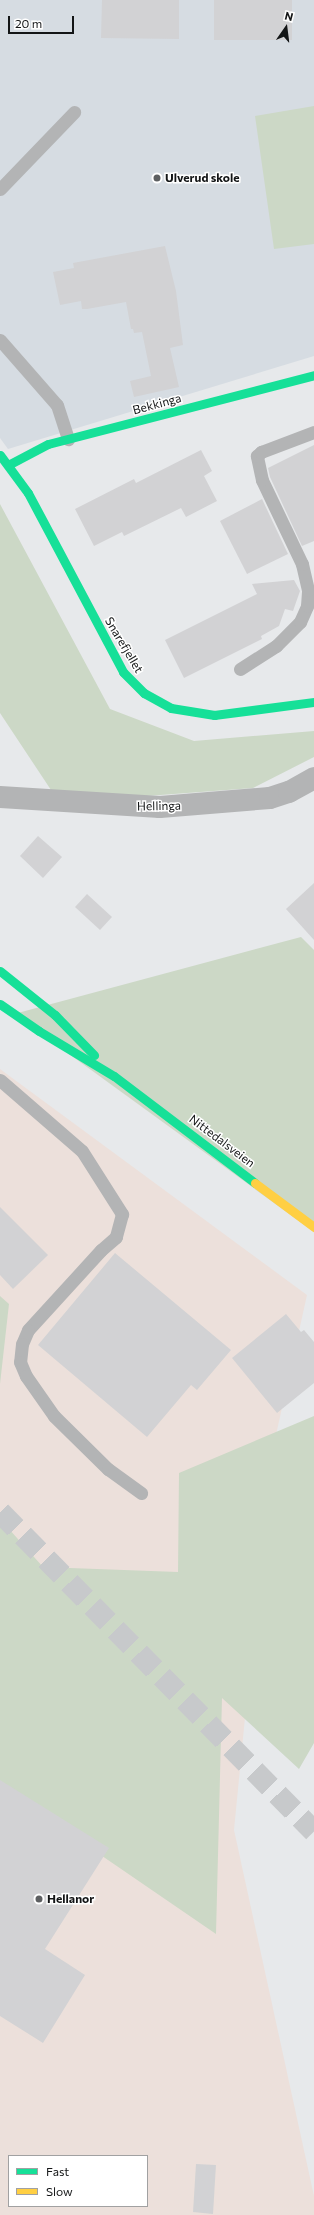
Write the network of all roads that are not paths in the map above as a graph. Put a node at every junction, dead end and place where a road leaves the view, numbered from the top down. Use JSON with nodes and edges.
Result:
{"nodes":[{"id":1,"x":74,"y":112,"type":"dead end"},
{"id":2,"x":0,"y":189,"type":"edge"},
{"id":3,"x":0,"y":340,"type":"edge"},
{"id":4,"x":314,"y":376,"type":"edge"},
{"id":5,"x":314,"y":432,"type":"edge"},
{"id":6,"x":68,"y":439,"type":"junction"},
{"id":7,"x":0,"y":455,"type":"edge"},
{"id":8,"x":8,"y":465,"type":"junction"},
{"id":9,"x":240,"y":669,"type":"dead end"},
{"id":10,"x":314,"y":702,"type":"edge"},
{"id":11,"x":314,"y":778,"type":"edge"},
{"id":12,"x":0,"y":797,"type":"edge"},
{"id":13,"x":0,"y":971,"type":"edge"},
{"id":14,"x":0,"y":1004,"type":"edge"},
{"id":15,"x":114,"y":1076,"type":"junction"},
{"id":16,"x":0,"y":1080,"type":"edge"},
{"id":17,"x":314,"y":1227,"type":"edge"},
{"id":18,"x":141,"y":1493,"type":"dead end"}],
"edges":[{"from":1,"to":2,"type":"lane"},
{"from":3,"to":6,"type":"lane"},
{"from":4,"to":6,"type":"street","name":"Bekkinga"},
{"from":5,"to":9,"type":"lane"},
{"from":6,"to":8,"type":"street","name":"Bekkinga"},
{"from":7,"to":8,"type":"street","name":"Snarefjellet"},
{"from":8,"to":10,"type":"street","name":"Snarefjellet"},
{"from":11,"to":12,"type":"street","name":"Hellinga"},
{"from":13,"to":15,"type":"street","name":"Nittedalsveien"},
{"from":14,"to":15,"type":"street","name":"Nittedalsveien"},
{"from":15,"to":17,"type":"street","name":"Nittedalsveien"},
{"from":16,"to":18,"type":"lane"}]}
